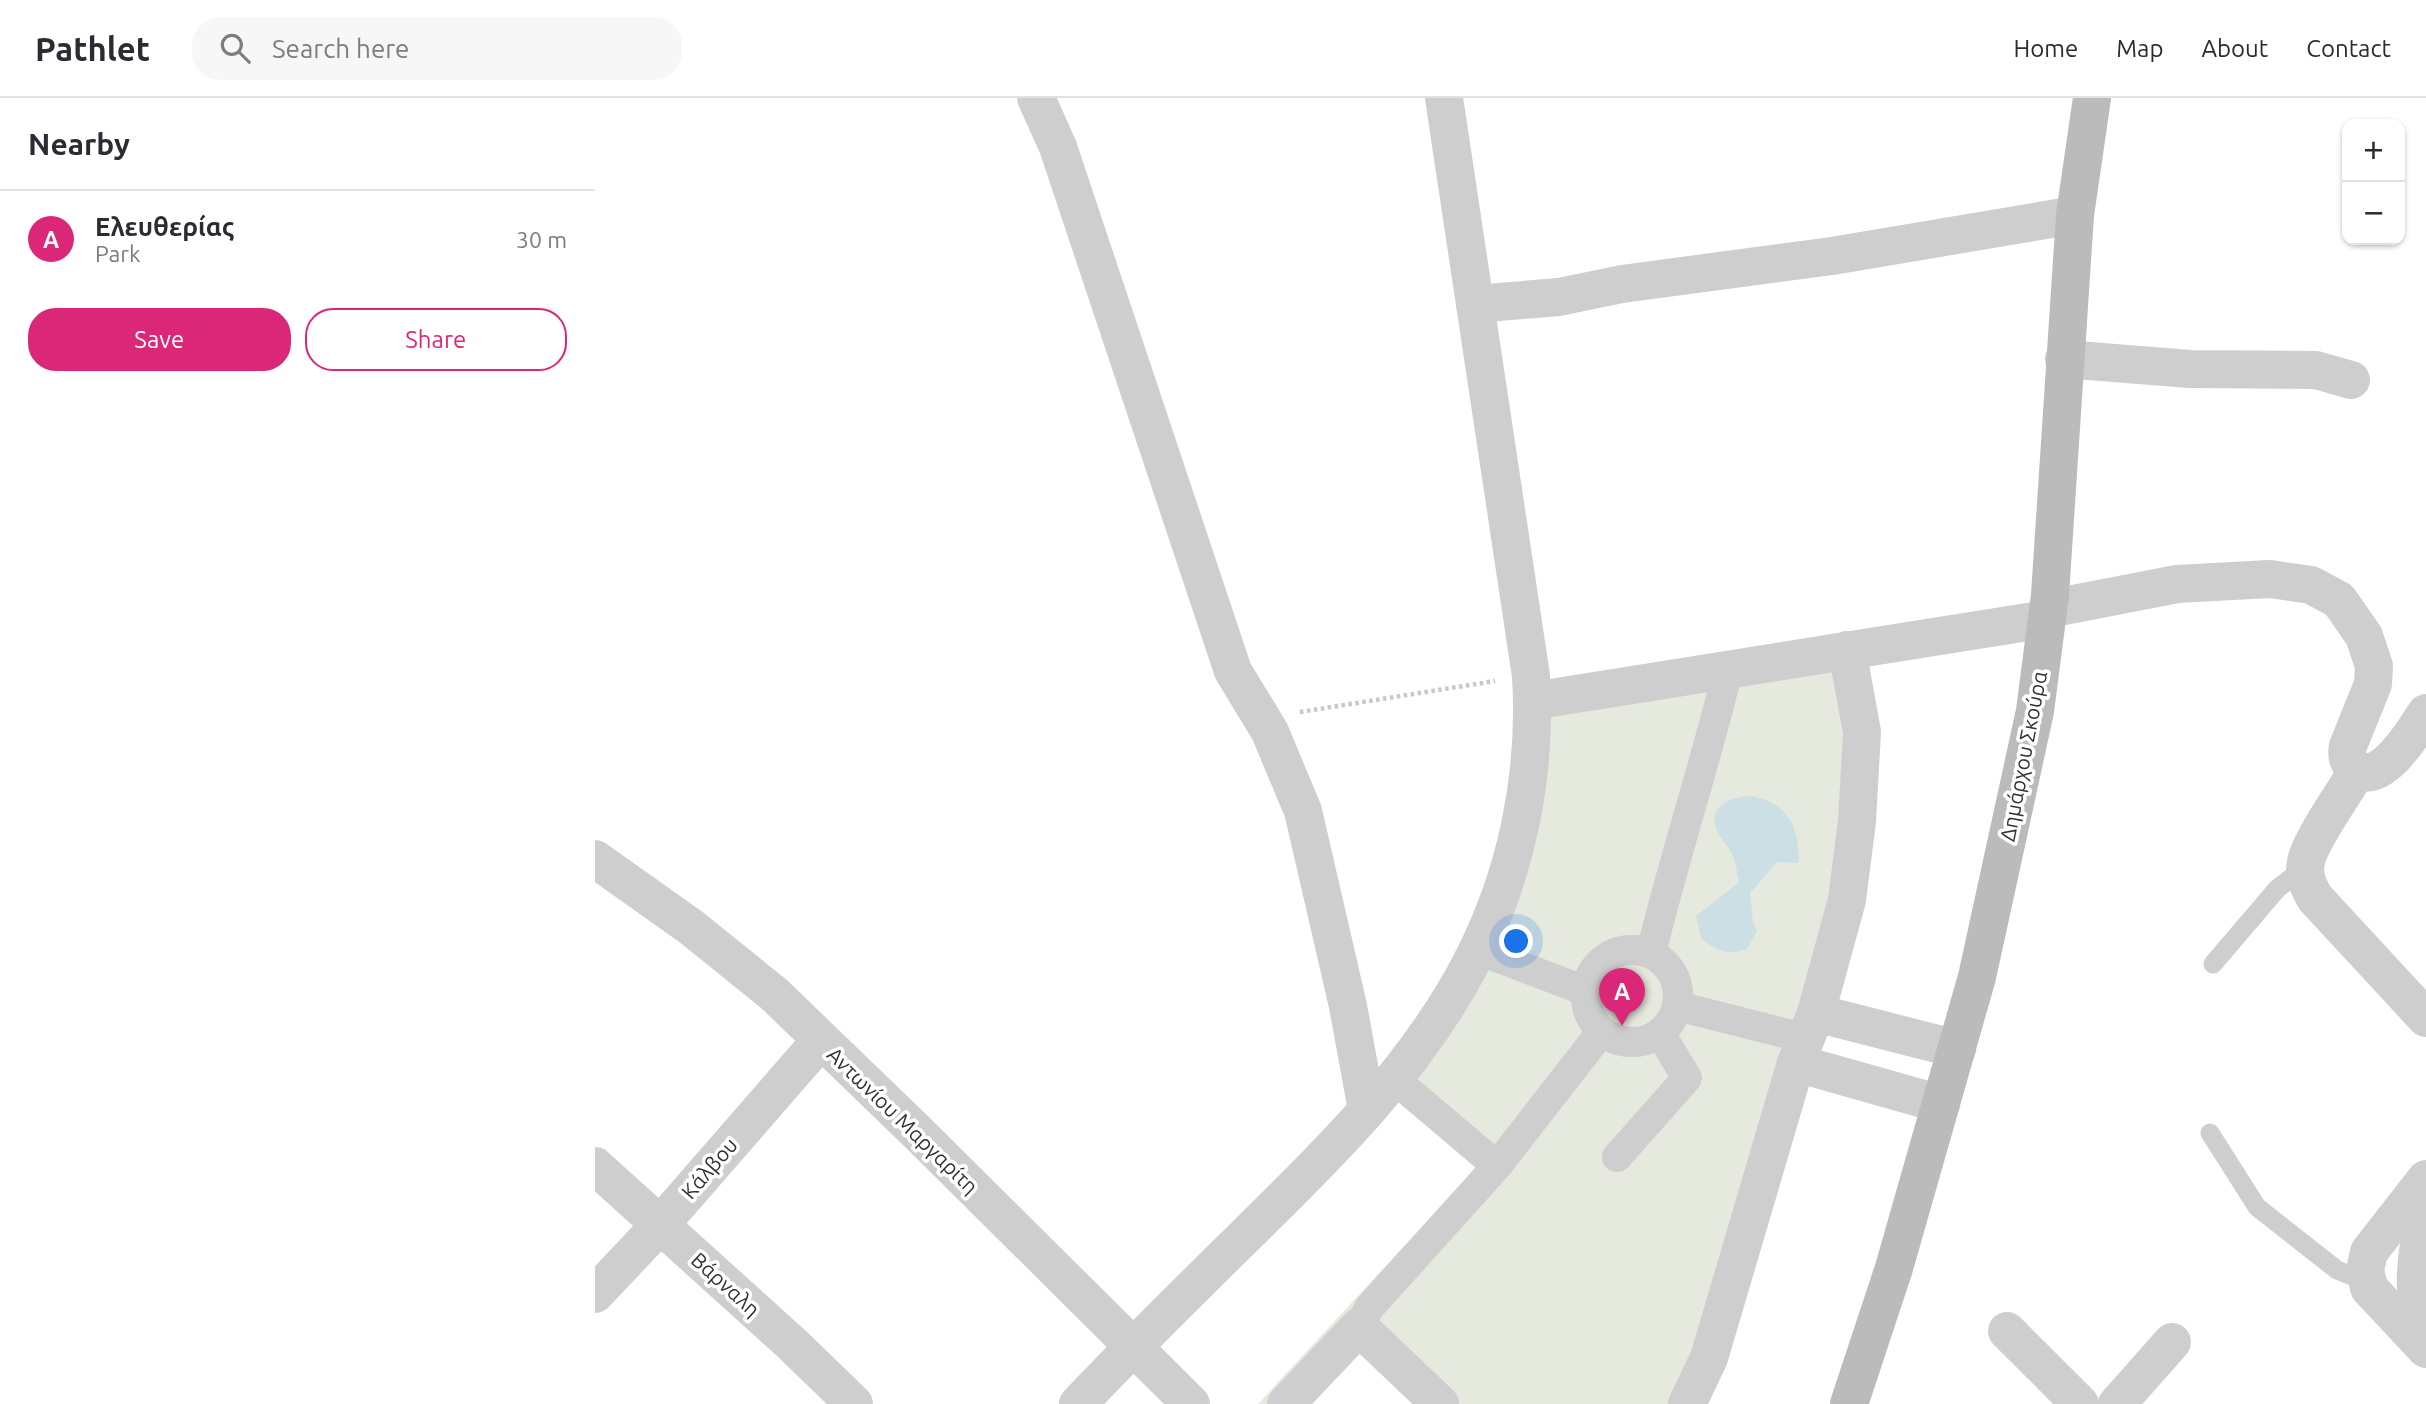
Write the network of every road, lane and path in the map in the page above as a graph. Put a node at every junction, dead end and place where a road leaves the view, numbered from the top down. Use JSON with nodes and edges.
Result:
{"nodes":[{"id":1,"x":1037,"y":98,"type":"edge"},
{"id":2,"x":1444,"y":98,"type":"edge"},
{"id":3,"x":2092,"y":98,"type":"edge"},
{"id":4,"x":2075,"y":215,"type":"junction"},
{"id":5,"x":1475,"y":304,"type":"junction"},
{"id":6,"x":2064,"y":359,"type":"junction"},
{"id":7,"x":2351,"y":380,"type":"dead end"},
{"id":8,"x":2047,"y":614,"type":"junction"},
{"id":9,"x":1847,"y":650,"type":"junction"},
{"id":10,"x":1728,"y":670,"type":"junction"},
{"id":11,"x":1531,"y":688,"type":"junction"},
{"id":12,"x":2426,"y":713,"type":"edge"},
{"id":13,"x":1262,"y":719,"type":"junction"},
{"id":14,"x":2358,"y":770,"type":"junction"},
{"id":15,"x":595,"y":859,"type":"edge"},
{"id":16,"x":2305,"y":867,"type":"junction"},
{"id":17,"x":1478,"y":950,"type":"junction"},
{"id":18,"x":1651,"y":953,"type":"junction"},
{"id":19,"x":2213,"y":964,"type":"dead end"},
{"id":20,"x":1586,"y":991,"type":"junction"},
{"id":21,"x":1677,"y":1006,"type":"junction"},
{"id":22,"x":2426,"y":1018,"type":"edge"},
{"id":23,"x":1602,"y":1031,"type":"junction"},
{"id":24,"x":1660,"y":1033,"type":"junction"},
{"id":25,"x":1806,"y":1038,"type":"junction"},
{"id":26,"x":821,"y":1040,"type":"junction"},
{"id":27,"x":1957,"y":1049,"type":"junction"},
{"id":28,"x":1393,"y":1078,"type":"junction"},
{"id":29,"x":1941,"y":1104,"type":"junction"},
{"id":30,"x":1367,"y":1110,"type":"junction"},
{"id":31,"x":2210,"y":1133,"type":"dead end"},
{"id":32,"x":1617,"y":1157,"type":"dead end"},
{"id":33,"x":595,"y":1166,"type":"edge"},
{"id":34,"x":1497,"y":1166,"type":"junction"},
{"id":35,"x":2426,"y":1179,"type":"edge"},
{"id":36,"x":2426,"y":1217,"type":"edge"},
{"id":37,"x":660,"y":1225,"type":"junction"},
{"id":38,"x":2367,"y":1282,"type":"junction"},
{"id":39,"x":595,"y":1294,"type":"edge"},
{"id":40,"x":1359,"y":1327,"type":"junction"},
{"id":41,"x":2007,"y":1331,"type":"dead end"},
{"id":42,"x":2172,"y":1342,"type":"dead end"},
{"id":43,"x":1132,"y":1347,"type":"junction"},
{"id":44,"x":2426,"y":1348,"type":"edge"},
{"id":45,"x":1849,"y":1401,"type":"edge"},
{"id":46,"x":854,"y":1404,"type":"edge"},
{"id":47,"x":1078,"y":1404,"type":"edge"},
{"id":48,"x":1191,"y":1404,"type":"edge"},
{"id":49,"x":1286,"y":1404,"type":"edge"},
{"id":50,"x":1440,"y":1404,"type":"edge"},
{"id":51,"x":1687,"y":1404,"type":"edge"},
{"id":52,"x":2080,"y":1404,"type":"edge"},
{"id":53,"x":2117,"y":1404,"type":"edge"}],
"edges":[{"from":1,"to":13,"type":"street"},
{"from":2,"to":5,"type":"street"},
{"from":3,"to":4,"type":"main road","name":"Δημάρχου Σκούρα"},
{"from":4,"to":5,"type":"street"},
{"from":4,"to":6,"type":"main road","name":"Δημάρχου Σκούρα"},
{"from":5,"to":11,"type":"street"},
{"from":6,"to":7,"type":"street"},
{"from":6,"to":8,"type":"main road","name":"Δημάρχου Σκούρα"},
{"from":8,"to":9,"type":"street"},
{"from":8,"to":14,"type":"street"},
{"from":8,"to":27,"type":"main road","name":"Δημάρχου Σκούρα"},
{"from":9,"to":10,"type":"street"},
{"from":9,"to":25,"type":"street"},
{"from":10,"to":11,"type":"street"},
{"from":10,"to":18,"type":"street"},
{"from":11,"to":13,"type":"path"},
{"from":11,"to":17,"type":"street"},
{"from":12,"to":14,"type":"street"},
{"from":13,"to":30,"type":"street"},
{"from":14,"to":16,"type":"street"},
{"from":15,"to":26,"type":"street","name":"Αντωνίου Μαργαρίτη"},
{"from":16,"to":19,"type":"lane"},
{"from":16,"to":22,"type":"street"},
{"from":17,"to":20,"type":"street"},
{"from":17,"to":28,"type":"street"},
{"from":18,"to":20,"type":"street"},
{"from":18,"to":21,"type":"street"},
{"from":20,"to":23,"type":"street"},
{"from":21,"to":24,"type":"street"},
{"from":21,"to":25,"type":"street"},
{"from":23,"to":24,"type":"street"},
{"from":23,"to":34,"type":"street"},
{"from":24,"to":32,"type":"street"},
{"from":25,"to":27,"type":"street"},
{"from":25,"to":29,"type":"street"},
{"from":25,"to":51,"type":"street"},
{"from":26,"to":37,"type":"street","name":"Κάλβου"},
{"from":26,"to":43,"type":"street","name":"Αντωνίου Μαργαρίτη"},
{"from":27,"to":29,"type":"main road","name":"Δημάρχου Σκούρα"},
{"from":28,"to":30,"type":"street"},
{"from":28,"to":34,"type":"street"},
{"from":29,"to":45,"type":"main road","name":"Δημάρχου Σκούρα"},
{"from":30,"to":43,"type":"street"},
{"from":31,"to":38,"type":"lane"},
{"from":33,"to":37,"type":"street","name":"Βάρναλη"},
{"from":34,"to":40,"type":"street"},
{"from":35,"to":38,"type":"street"},
{"from":36,"to":44,"type":"street"},
{"from":37,"to":39,"type":"street","name":"Κάλβου"},
{"from":37,"to":46,"type":"street","name":"Βάρναλη"},
{"from":38,"to":44,"type":"street"},
{"from":40,"to":49,"type":"street"},
{"from":40,"to":50,"type":"street"},
{"from":41,"to":52,"type":"street"},
{"from":42,"to":53,"type":"street"},
{"from":43,"to":47,"type":"street"},
{"from":43,"to":48,"type":"street","name":"Αντωνίου Μαργαρίτη"}]}
